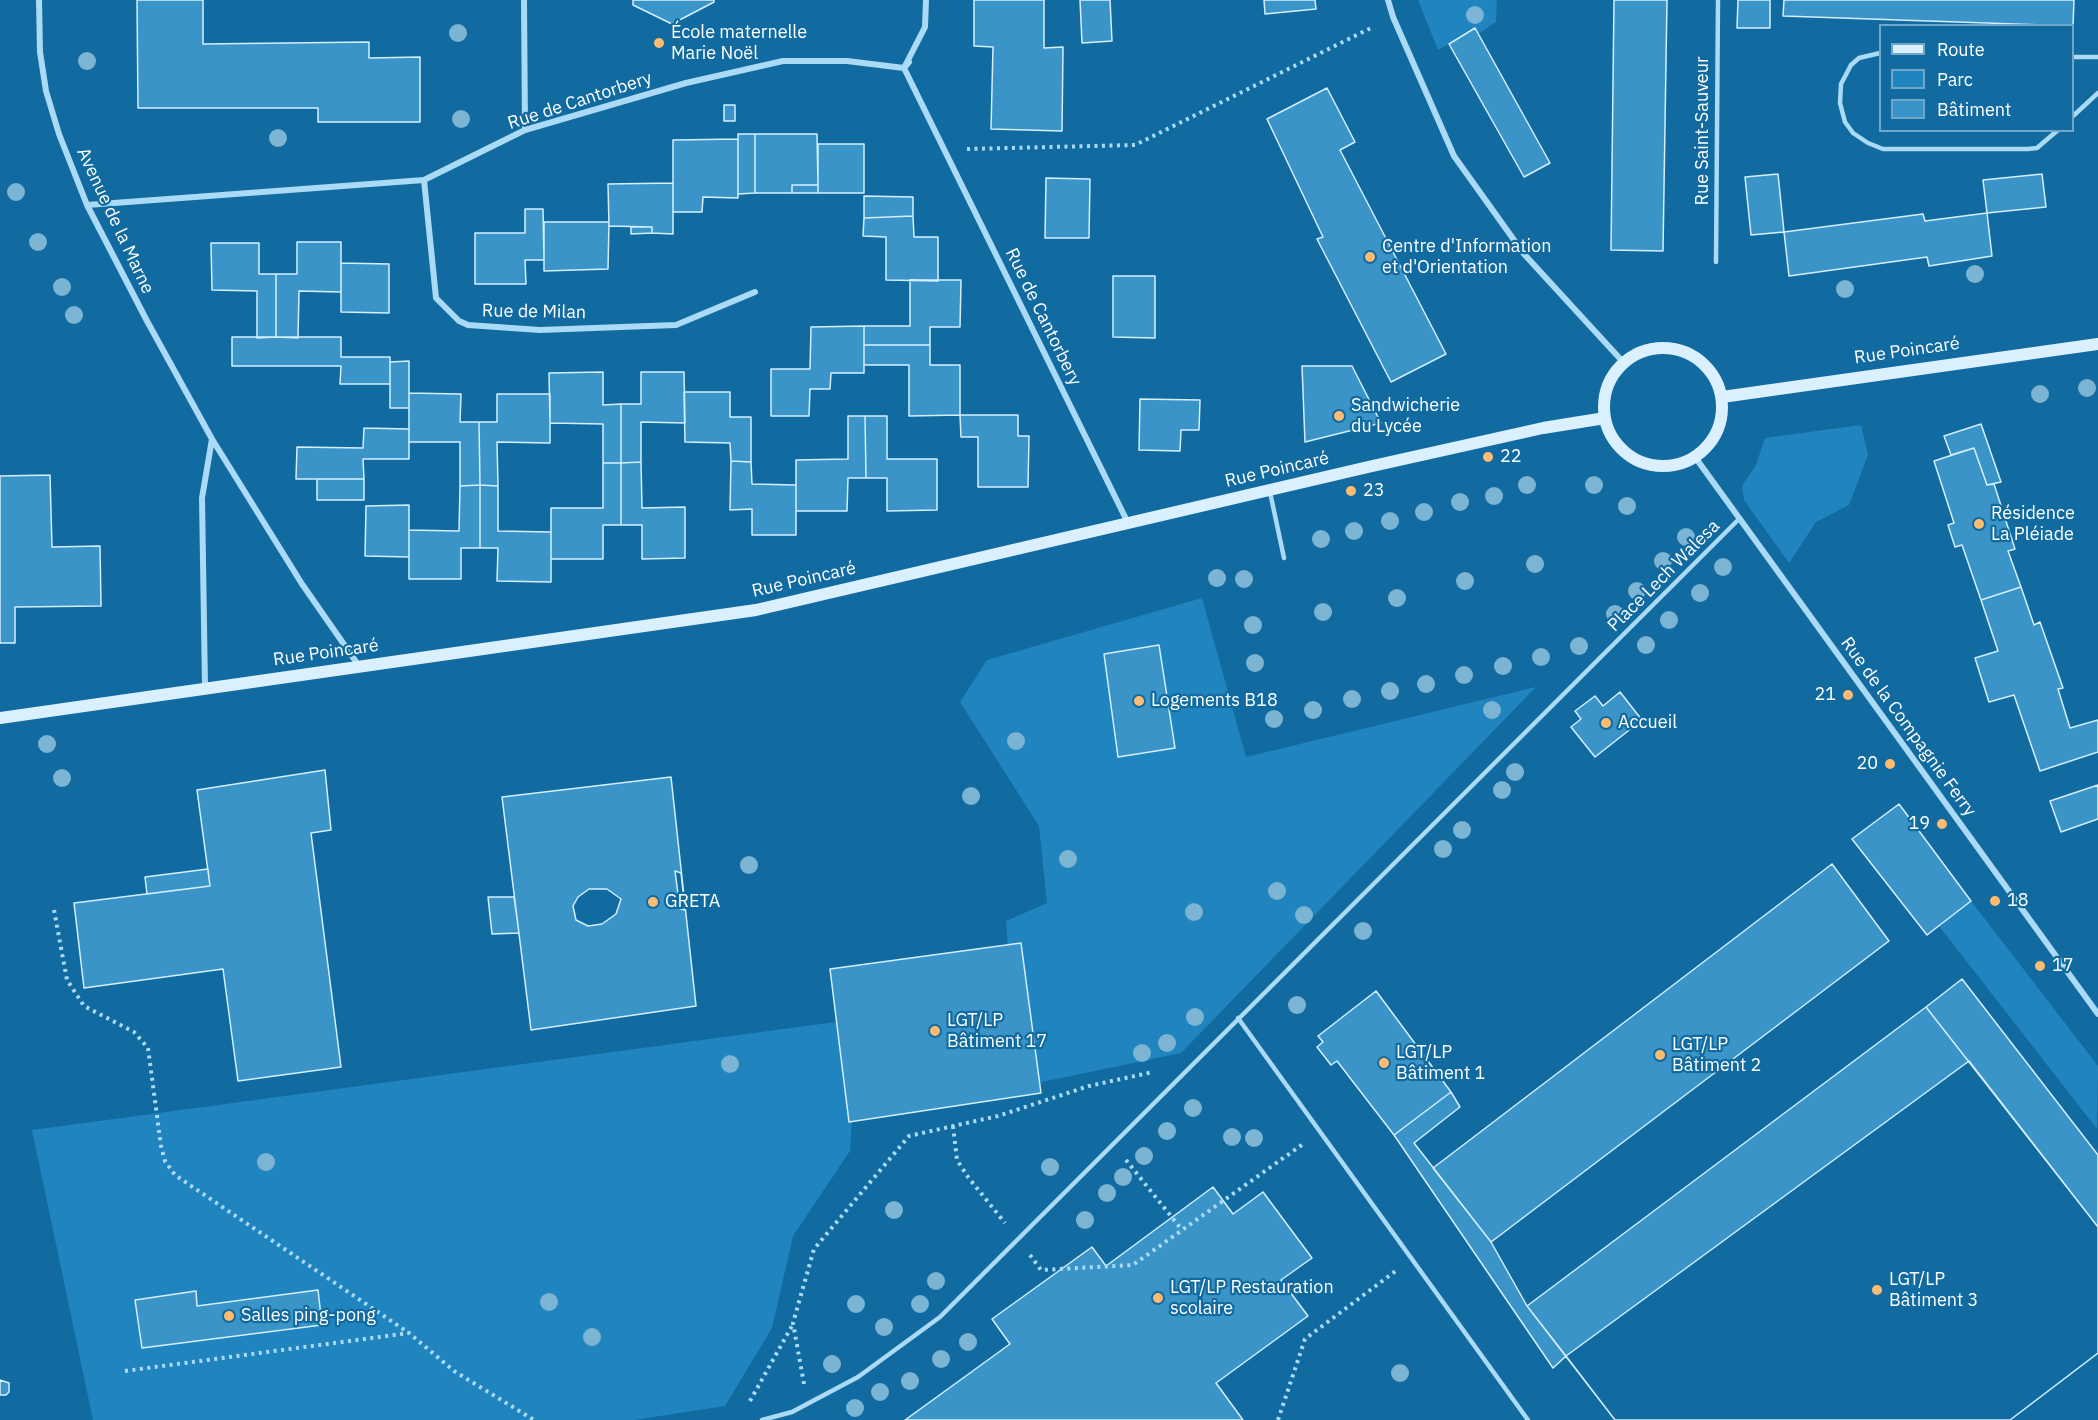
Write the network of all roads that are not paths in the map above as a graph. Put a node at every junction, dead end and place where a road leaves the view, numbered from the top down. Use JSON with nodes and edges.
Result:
{"nodes":[{"id":1,"x":39,"y":0,"type":"edge"},
{"id":2,"x":524,"y":0,"type":"edge"},
{"id":3,"x":926,"y":0,"type":"edge"},
{"id":4,"x":1388,"y":0,"type":"edge"},
{"id":5,"x":1718,"y":0,"type":"edge"},
{"id":6,"x":1879,"y":53,"type":"edge"},
{"id":7,"x":2074,"y":57,"type":"edge"},
{"id":8,"x":2098,"y":57,"type":"edge"},
{"id":9,"x":906,"y":65,"type":"junction"},
{"id":10,"x":2098,"y":93,"type":"edge"},
{"id":11,"x":2074,"y":116,"type":"edge"},
{"id":12,"x":525,"y":130,"type":"junction"},
{"id":13,"x":2056,"y":132,"type":"edge"},
{"id":14,"x":424,"y":180,"type":"junction"},
{"id":15,"x":87,"y":206,"type":"junction"},
{"id":16,"x":1716,"y":262,"type":"dead end"},
{"id":17,"x":755,"y":292,"type":"dead end"},
{"id":18,"x":2098,"y":344,"type":"edge"},
{"id":19,"x":1624,"y":363,"type":"junction"},
{"id":20,"x":1722,"y":397,"type":"junction"},
{"id":21,"x":1605,"y":418,"type":"junction"},
{"id":22,"x":212,"y":439,"type":"junction"},
{"id":23,"x":1695,"y":457,"type":"junction"},
{"id":24,"x":1270,"y":490,"type":"junction"},
{"id":25,"x":1738,"y":519,"type":"junction"},
{"id":26,"x":1129,"y":524,"type":"junction"},
{"id":27,"x":1284,"y":558,"type":"dead end"},
{"id":28,"x":360,"y":666,"type":"junction"},
{"id":29,"x":205,"y":687,"type":"junction"},
{"id":30,"x":0,"y":718,"type":"edge"},
{"id":31,"x":2098,"y":1014,"type":"edge"},
{"id":32,"x":1238,"y":1017,"type":"junction"},
{"id":33,"x":792,"y":1412,"type":"junction"},
{"id":34,"x":762,"y":1420,"type":"edge"},
{"id":35,"x":794,"y":1420,"type":"edge"},
{"id":36,"x":1528,"y":1420,"type":"edge"}],
"edges":[{"from":1,"to":15,"type":"street","name":"Avenue de la Marne"},
{"from":2,"to":12,"type":"street"},
{"from":3,"to":9,"type":"street"},
{"from":4,"to":19,"type":"street"},
{"from":5,"to":16,"type":"lane","name":"Rue Saint-Sauveur"},
{"from":6,"to":13,"type":"lane"},
{"from":7,"to":8,"type":"lane"},
{"from":9,"to":12,"type":"street","name":"Rue de Cantorbery"},
{"from":9,"to":26,"type":"street","name":"Rue de Cantorbery"},
{"from":10,"to":11,"type":"lane"},
{"from":12,"to":14,"type":"street","name":"Rue de Cantorbery"},
{"from":14,"to":15,"type":"street","name":"Rue de Cantorbery"},
{"from":14,"to":17,"type":"street","name":"Rue de Milan"},
{"from":15,"to":22,"type":"street","name":"Avenue de la Marne"},
{"from":18,"to":20,"type":"street","name":"Rue Poincaré"},
{"from":19,"to":20,"type":"street"},
{"from":19,"to":21,"type":"street"},
{"from":20,"to":23,"type":"street"},
{"from":21,"to":23,"type":"street"},
{"from":21,"to":24,"type":"street","name":"Rue Poincaré"},
{"from":22,"to":28,"type":"street","name":"Avenue de la Marne"},
{"from":22,"to":29,"type":"street"},
{"from":23,"to":25,"type":"street","name":"Rue de la Compagnie Ferry"},
{"from":24,"to":26,"type":"street","name":"Rue Poincaré"},
{"from":24,"to":27,"type":"lane"},
{"from":25,"to":31,"type":"street","name":"Rue de la Compagnie Ferry"},
{"from":25,"to":32,"type":"lane","name":"Place Lech Walesa"},
{"from":26,"to":28,"type":"street","name":"Rue Poincaré"},
{"from":28,"to":29,"type":"street","name":"Rue Poincaré"},
{"from":29,"to":30,"type":"street","name":"Rue Poincaré"},
{"from":32,"to":33,"type":"lane","name":"Place Lech Walesa"},
{"from":32,"to":36,"type":"lane"},
{"from":33,"to":34,"type":"lane","name":"Place Lech Walesa"},
{"from":33,"to":35,"type":"lane"}]}
